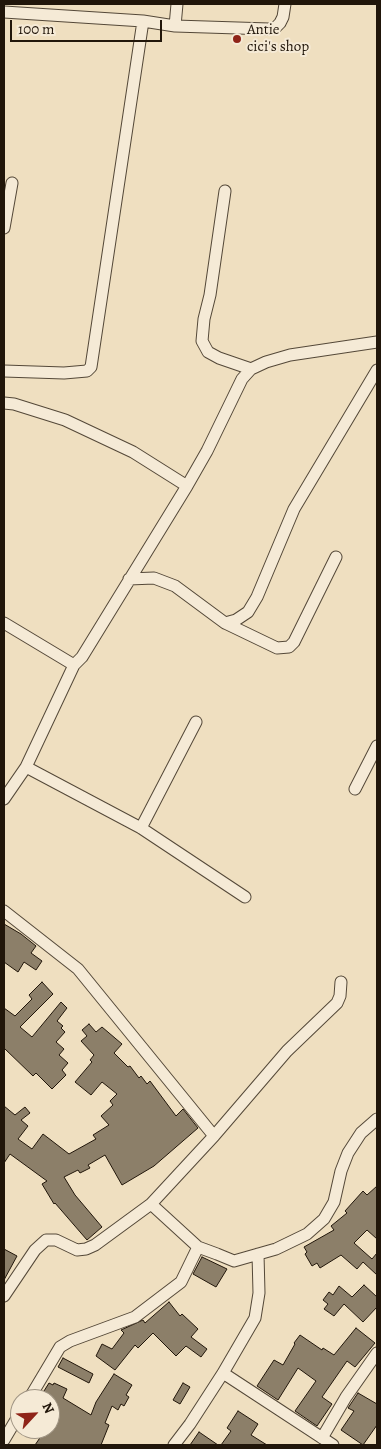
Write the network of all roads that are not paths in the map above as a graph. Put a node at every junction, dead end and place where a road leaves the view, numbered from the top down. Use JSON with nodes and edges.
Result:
{"nodes":[{"id":1,"x":76,"y":4,"type":"edge"},
{"id":2,"x":177,"y":4,"type":"edge"},
{"id":3,"x":285,"y":4,"type":"edge"},
{"id":4,"x":4,"y":12,"type":"edge"},
{"id":5,"x":74,"y":16,"type":"junction"},
{"id":6,"x":142,"y":21,"type":"junction"},
{"id":7,"x":175,"y":26,"type":"junction"},
{"id":8,"x":12,"y":183,"type":"dead end"},
{"id":9,"x":225,"y":191,"type":"dead end"},
{"id":10,"x":4,"y":228,"type":"edge"},
{"id":11,"x":377,"y":342,"type":"edge"},
{"id":12,"x":251,"y":369,"type":"junction"},
{"id":13,"x":377,"y":370,"type":"edge"},
{"id":14,"x":4,"y":371,"type":"edge"},
{"id":15,"x":4,"y":403,"type":"edge"},
{"id":16,"x":187,"y":486,"type":"junction"},
{"id":17,"x":336,"y":557,"type":"dead end"},
{"id":18,"x":129,"y":579,"type":"junction"},
{"id":19,"x":4,"y":623,"type":"edge"},
{"id":20,"x":225,"y":623,"type":"junction"},
{"id":21,"x":74,"y":665,"type":"junction"},
{"id":22,"x":196,"y":722,"type":"dead end"},
{"id":23,"x":377,"y":746,"type":"edge"},
{"id":24,"x":26,"y":767,"type":"junction"},
{"id":25,"x":355,"y":789,"type":"dead end"},
{"id":26,"x":4,"y":799,"type":"edge"},
{"id":27,"x":141,"y":828,"type":"junction"},
{"id":28,"x":245,"y":897,"type":"dead end"},
{"id":29,"x":4,"y":911,"type":"edge"},
{"id":30,"x":341,"y":982,"type":"dead end"},
{"id":31,"x":377,"y":1119,"type":"edge"},
{"id":32,"x":214,"y":1136,"type":"junction"},
{"id":33,"x":150,"y":1204,"type":"junction"},
{"id":34,"x":198,"y":1247,"type":"junction"},
{"id":35,"x":258,"y":1254,"type":"junction"},
{"id":36,"x":4,"y":1296,"type":"edge"},
{"id":37,"x":377,"y":1353,"type":"edge"},
{"id":38,"x":223,"y":1372,"type":"junction"},
{"id":39,"x":35,"y":1389,"type":"edge"},
{"id":40,"x":322,"y":1438,"type":"junction"},
{"id":41,"x":174,"y":1445,"type":"edge"},
{"id":42,"x":333,"y":1445,"type":"edge"}],
"edges":[{"from":1,"to":5,"type":"street"},
{"from":2,"to":7,"type":"street"},
{"from":3,"to":7,"type":"street"},
{"from":4,"to":5,"type":"street"},
{"from":5,"to":6,"type":"street"},
{"from":6,"to":7,"type":"street"},
{"from":6,"to":14,"type":"street"},
{"from":8,"to":10,"type":"street"},
{"from":9,"to":12,"type":"street"},
{"from":11,"to":12,"type":"street"},
{"from":12,"to":16,"type":"street"},
{"from":13,"to":20,"type":"street"},
{"from":15,"to":16,"type":"street"},
{"from":16,"to":18,"type":"street"},
{"from":17,"to":20,"type":"street"},
{"from":18,"to":20,"type":"street"},
{"from":18,"to":21,"type":"street"},
{"from":19,"to":21,"type":"street"},
{"from":21,"to":24,"type":"street"},
{"from":22,"to":27,"type":"street"},
{"from":23,"to":25,"type":"street"},
{"from":24,"to":26,"type":"street"},
{"from":24,"to":27,"type":"street"},
{"from":27,"to":28,"type":"street"},
{"from":29,"to":32,"type":"street"},
{"from":30,"to":32,"type":"street"},
{"from":31,"to":35,"type":"street"},
{"from":32,"to":33,"type":"street"},
{"from":33,"to":34,"type":"street"},
{"from":33,"to":36,"type":"street"},
{"from":34,"to":35,"type":"street"},
{"from":34,"to":39,"type":"street"},
{"from":35,"to":38,"type":"street"},
{"from":37,"to":40,"type":"street"},
{"from":38,"to":40,"type":"street"},
{"from":38,"to":41,"type":"street"},
{"from":40,"to":42,"type":"street"}]}
